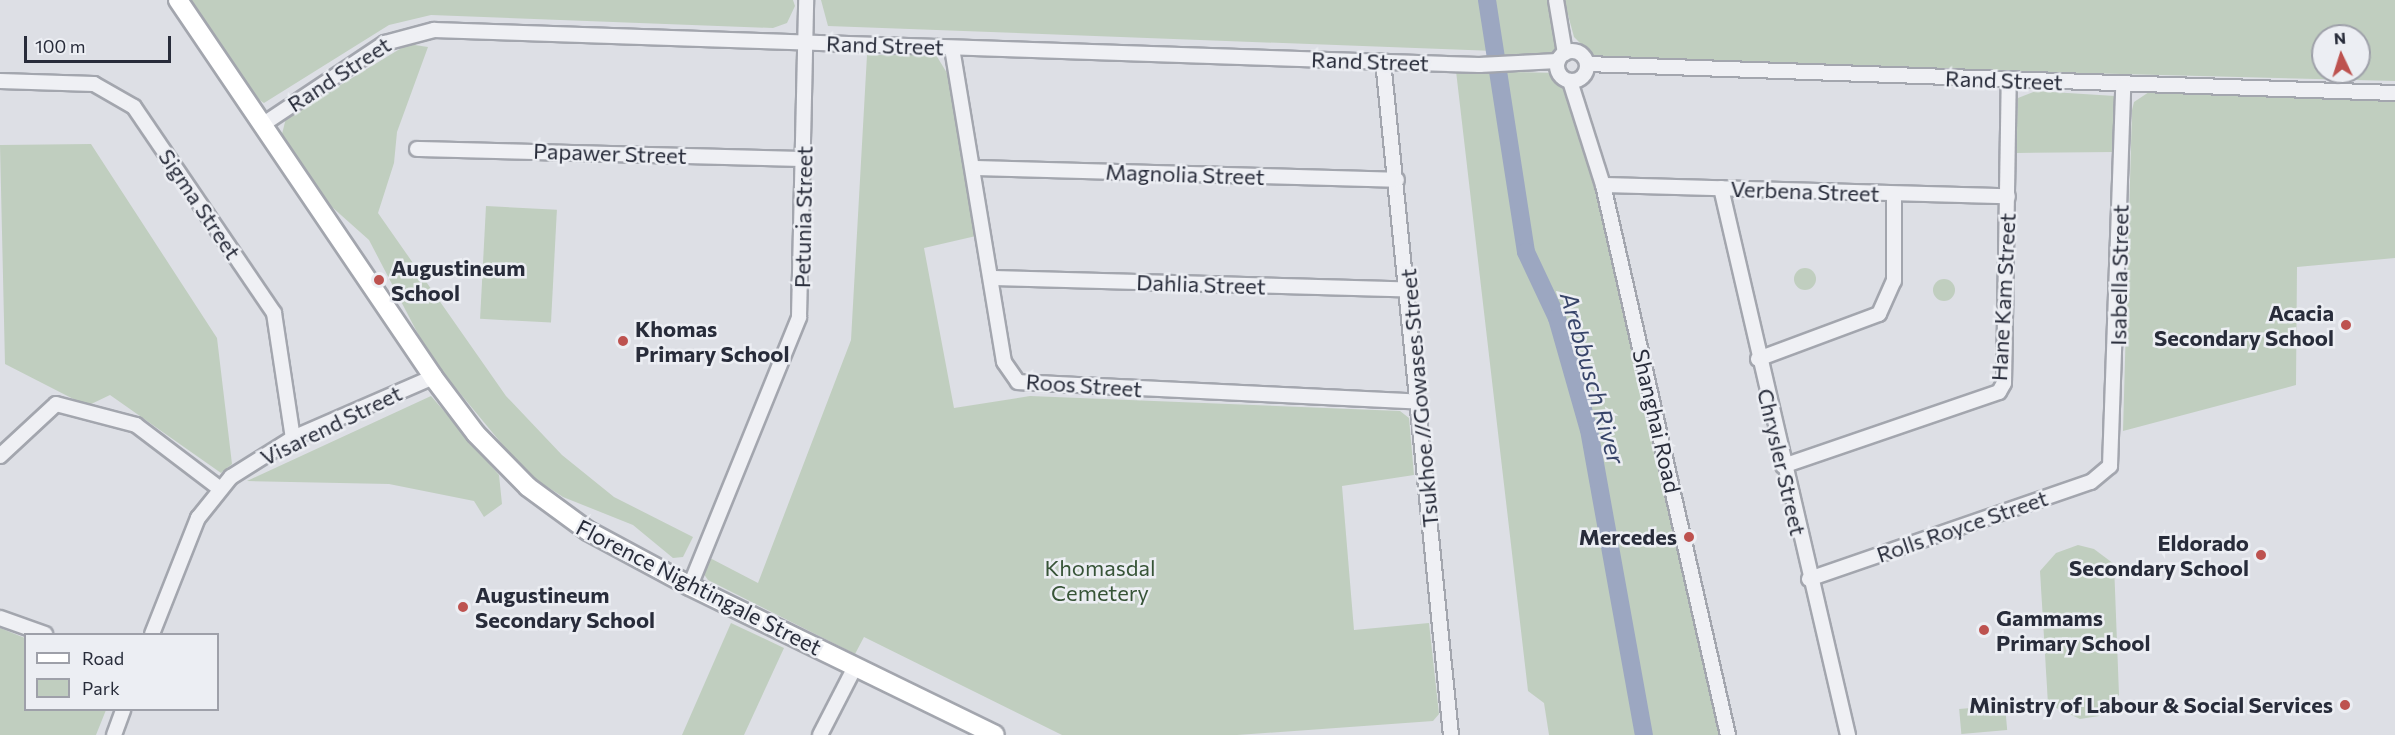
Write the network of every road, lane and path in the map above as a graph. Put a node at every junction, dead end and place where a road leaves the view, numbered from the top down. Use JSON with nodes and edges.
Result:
{"nodes":[{"id":1,"x":178,"y":0,"type":"edge"},
{"id":2,"x":806,"y":0,"type":"edge"},
{"id":3,"x":1556,"y":0,"type":"edge"},
{"id":4,"x":807,"y":42,"type":"junction"},
{"id":5,"x":952,"y":48,"type":"junction"},
{"id":6,"x":1383,"y":61,"type":"junction"},
{"id":7,"x":1573,"y":67,"type":"junction"},
{"id":8,"x":0,"y":81,"type":"edge"},
{"id":9,"x":2009,"y":81,"type":"junction"},
{"id":10,"x":2123,"y":85,"type":"junction"},
{"id":11,"x":2395,"y":93,"type":"edge"},
{"id":12,"x":261,"y":125,"type":"junction"},
{"id":13,"x":417,"y":149,"type":"dead end"},
{"id":14,"x":804,"y":159,"type":"junction"},
{"id":15,"x":974,"y":168,"type":"junction"},
{"id":16,"x":1397,"y":180,"type":"junction"},
{"id":17,"x":1603,"y":185,"type":"junction"},
{"id":18,"x":1721,"y":188,"type":"junction"},
{"id":19,"x":1894,"y":195,"type":"junction"},
{"id":20,"x":2008,"y":196,"type":"junction"},
{"id":21,"x":992,"y":278,"type":"junction"},
{"id":22,"x":1410,"y":290,"type":"junction"},
{"id":23,"x":1758,"y":359,"type":"junction"},
{"id":24,"x":433,"y":377,"type":"junction"},
{"id":25,"x":1420,"y":402,"type":"junction"},
{"id":26,"x":293,"y":438,"type":"junction"},
{"id":27,"x":0,"y":456,"type":"edge"},
{"id":28,"x":1784,"y":466,"type":"junction"},
{"id":29,"x":2110,"y":466,"type":"joint"},
{"id":30,"x":219,"y":488,"type":"junction"},
{"id":31,"x":1809,"y":579,"type":"junction"},
{"id":32,"x":690,"y":586,"type":"junction"},
{"id":33,"x":0,"y":618,"type":"edge"},
{"id":34,"x":42,"y":633,"type":"edge"},
{"id":35,"x":152,"y":633,"type":"edge"},
{"id":36,"x":855,"y":667,"type":"junction"},
{"id":37,"x":123,"y":711,"type":"edge"},
{"id":38,"x":114,"y":735,"type":"edge"},
{"id":39,"x":820,"y":735,"type":"edge"},
{"id":40,"x":996,"y":735,"type":"edge"},
{"id":41,"x":1451,"y":735,"type":"edge"},
{"id":42,"x":1728,"y":735,"type":"edge"},
{"id":43,"x":1848,"y":735,"type":"edge"}],
"edges":[{"from":1,"to":12,"type":"main road","name":"Florence Nightingale Street"},
{"from":2,"to":4,"type":"street","name":"Petunia Street"},
{"from":3,"to":7,"type":"street","name":"Shanghai Road"},
{"from":4,"to":5,"type":"street","name":"Rand Street"},
{"from":4,"to":12,"type":"street","name":"Rand Street"},
{"from":4,"to":14,"type":"street","name":"Petunia Street"},
{"from":5,"to":6,"type":"street","name":"Rand Street"},
{"from":5,"to":15,"type":"street","name":"Roos Street"},
{"from":6,"to":7,"type":"street","name":"Rand Street"},
{"from":6,"to":16,"type":"street","name":"Tsukhoe //Gowases Street"},
{"from":7,"to":9,"type":"street","name":"Rand Street"},
{"from":7,"to":17,"type":"street","name":"Shanghai Road"},
{"from":8,"to":26,"type":"street","name":"Sigma Street"},
{"from":9,"to":10,"type":"street","name":"Rand Street"},
{"from":9,"to":20,"type":"street","name":"Hane Kam Street"},
{"from":10,"to":11,"type":"street","name":"Rand Street"},
{"from":10,"to":29,"type":"street","name":"Isabella Street"},
{"from":12,"to":24,"type":"main road","name":"Florence Nightingale Street"},
{"from":13,"to":14,"type":"street","name":"Papawer Street"},
{"from":14,"to":32,"type":"street","name":"Petunia Street"},
{"from":15,"to":16,"type":"street","name":"Magnolia Street"},
{"from":15,"to":21,"type":"street","name":"Roos Street"},
{"from":16,"to":22,"type":"street","name":"Tsukhoe //Gowases Street"},
{"from":17,"to":18,"type":"street","name":"Verbena Street"},
{"from":17,"to":42,"type":"street","name":"Shanghai Road"},
{"from":18,"to":19,"type":"street","name":"Verbena Street"},
{"from":18,"to":23,"type":"street","name":"Chrysler Street"},
{"from":19,"to":20,"type":"street","name":"Verbena Street"},
{"from":19,"to":23,"type":"street"},
{"from":20,"to":28,"type":"street","name":"Hane Kam Street"},
{"from":21,"to":22,"type":"street","name":"Dahlia Street"},
{"from":21,"to":25,"type":"street","name":"Roos Street"},
{"from":22,"to":25,"type":"street","name":"Tsukhoe //Gowases Street"},
{"from":23,"to":28,"type":"street","name":"Chrysler Street"},
{"from":24,"to":26,"type":"street","name":"Visarend Street"},
{"from":24,"to":32,"type":"main road","name":"Florence Nightingale Street"},
{"from":25,"to":41,"type":"street","name":"Tsukhoe //Gowases Street"},
{"from":26,"to":30,"type":"street","name":"Visarend Street"},
{"from":27,"to":30,"type":"street"},
{"from":28,"to":31,"type":"street","name":"Chrysler Street"},
{"from":29,"to":31,"type":"street","name":"Rolls Royce Street"},
{"from":30,"to":35,"type":"street","name":"Visarend Street"},
{"from":31,"to":43,"type":"street","name":"Chrysler Street"},
{"from":32,"to":36,"type":"main road","name":"Florence Nightingale Street"},
{"from":33,"to":34,"type":"street"},
{"from":36,"to":39,"type":"street"},
{"from":36,"to":40,"type":"main road","name":"Florence Nightingale Street"},
{"from":37,"to":38,"type":"street"}]}
